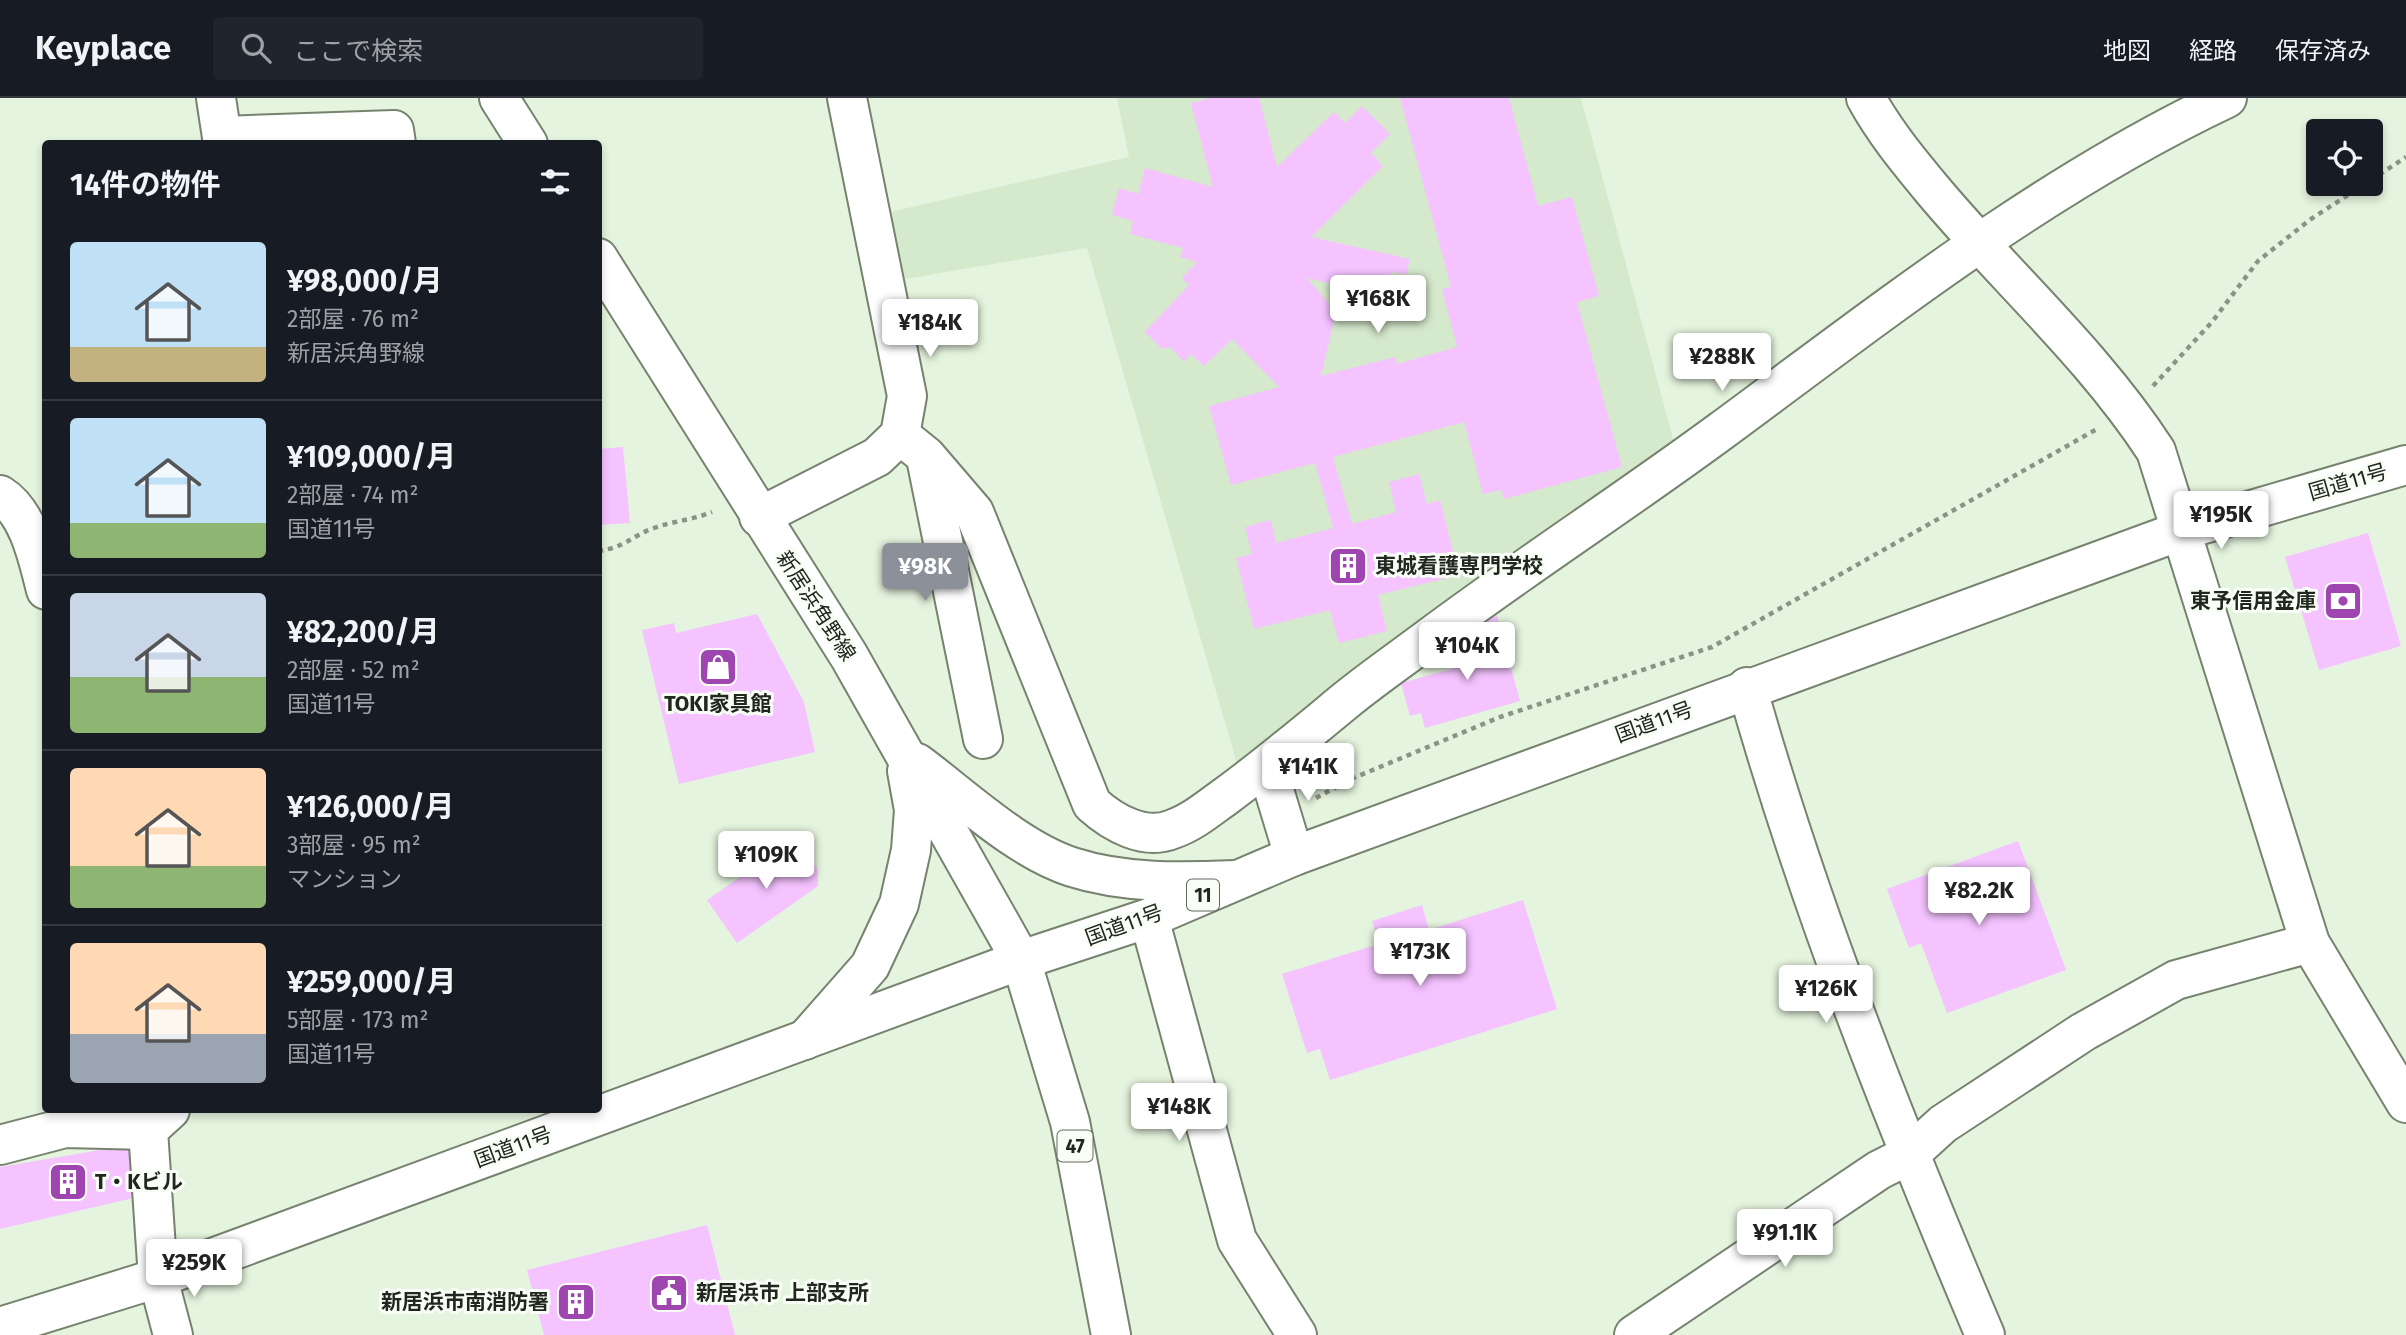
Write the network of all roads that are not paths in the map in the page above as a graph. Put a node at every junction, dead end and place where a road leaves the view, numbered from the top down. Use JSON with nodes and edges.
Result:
{"nodes":[{"id":1,"x":216,"y":98,"type":"edge"},
{"id":2,"x":499,"y":98,"type":"edge"},
{"id":3,"x":1866,"y":98,"type":"edge"},
{"id":4,"x":2227,"y":98,"type":"edge"},
{"id":5,"x":846,"y":99,"type":"edge"},
{"id":6,"x":222,"y":140,"type":"edge"},
{"id":7,"x":395,"y":140,"type":"edge"},
{"id":8,"x":525,"y":140,"type":"edge"},
{"id":9,"x":1976,"y":242,"type":"junction"},
{"id":10,"x":602,"y":264,"type":"edge"},
{"id":11,"x":913,"y":445,"type":"junction"},
{"id":12,"x":2406,"y":465,"type":"edge"},
{"id":13,"x":0,"y":495,"type":"edge"},
{"id":14,"x":753,"y":507,"type":"junction"},
{"id":15,"x":2183,"y":530,"type":"junction"},
{"id":16,"x":42,"y":575,"type":"edge"},
{"id":17,"x":1747,"y":687,"type":"junction"},
{"id":18,"x":983,"y":739,"type":"dead end"},
{"id":19,"x":904,"y":753,"type":"junction"},
{"id":20,"x":1266,"y":767,"type":"junction"},
{"id":21,"x":1294,"y":856,"type":"junction"},
{"id":22,"x":1239,"y":880,"type":"junction"},
{"id":23,"x":1149,"y":918,"type":"junction"},
{"id":24,"x":2310,"y":943,"type":"junction"},
{"id":25,"x":1021,"y":961,"type":"junction"},
{"id":26,"x":804,"y":1040,"type":"junction"},
{"id":27,"x":2406,"y":1103,"type":"edge"},
{"id":28,"x":159,"y":1120,"type":"edge"},
{"id":29,"x":0,"y":1145,"type":"edge"},
{"id":30,"x":1909,"y":1155,"type":"junction"},
{"id":31,"x":158,"y":1278,"type":"junction"},
{"id":32,"x":0,"y":1327,"type":"edge"},
{"id":33,"x":173,"y":1335,"type":"edge"},
{"id":34,"x":1111,"y":1335,"type":"edge"},
{"id":35,"x":1297,"y":1335,"type":"edge"},
{"id":36,"x":1634,"y":1335,"type":"edge"},
{"id":37,"x":1985,"y":1335,"type":"edge"}],
"edges":[{"from":1,"to":6,"type":"main road"},
{"from":2,"to":8,"type":"main road"},
{"from":3,"to":9,"type":"main road"},
{"from":4,"to":9,"type":"main road"},
{"from":5,"to":11,"type":"main road"},
{"from":6,"to":7,"type":"main road"},
{"from":9,"to":15,"type":"main road"},
{"from":9,"to":20,"type":"main road"},
{"from":10,"to":14,"type":"main road","name":"新居浜角野線"},
{"from":11,"to":14,"type":"main road"},
{"from":11,"to":18,"type":"main road"},
{"from":11,"to":20,"type":"main road"},
{"from":12,"to":15,"type":"main road","name":"国道11号","number":"11"},
{"from":13,"to":16,"type":"main road"},
{"from":14,"to":19,"type":"main road","name":"新居浜角野線"},
{"from":15,"to":17,"type":"main road","name":"国道11号","number":"11"},
{"from":15,"to":24,"type":"main road"},
{"from":17,"to":21,"type":"main road","name":"国道11号","number":"11"},
{"from":17,"to":30,"type":"main road"},
{"from":19,"to":22,"type":"main road"},
{"from":19,"to":25,"type":"main road","name":"新居浜角野線"},
{"from":19,"to":26,"type":"main road"},
{"from":20,"to":21,"type":"main road"},
{"from":21,"to":22,"type":"main road","name":"国道11号","number":"11"},
{"from":22,"to":23,"type":"main road","name":"国道11号","number":"11"},
{"from":23,"to":25,"type":"main road","name":"国道11号","number":"11"},
{"from":23,"to":35,"type":"main road"},
{"from":24,"to":27,"type":"main road"},
{"from":24,"to":30,"type":"main road"},
{"from":25,"to":26,"type":"main road","name":"国道11号","number":"11"},
{"from":25,"to":34,"type":"main road","number":"47"},
{"from":26,"to":31,"type":"main road","name":"国道11号","number":"11"},
{"from":28,"to":29,"type":"main road"},
{"from":28,"to":31,"type":"main road"},
{"from":30,"to":36,"type":"main road"},
{"from":30,"to":37,"type":"main road"},
{"from":31,"to":32,"type":"main road","name":"国道11号","number":"11"},
{"from":31,"to":33,"type":"main road"}]}
